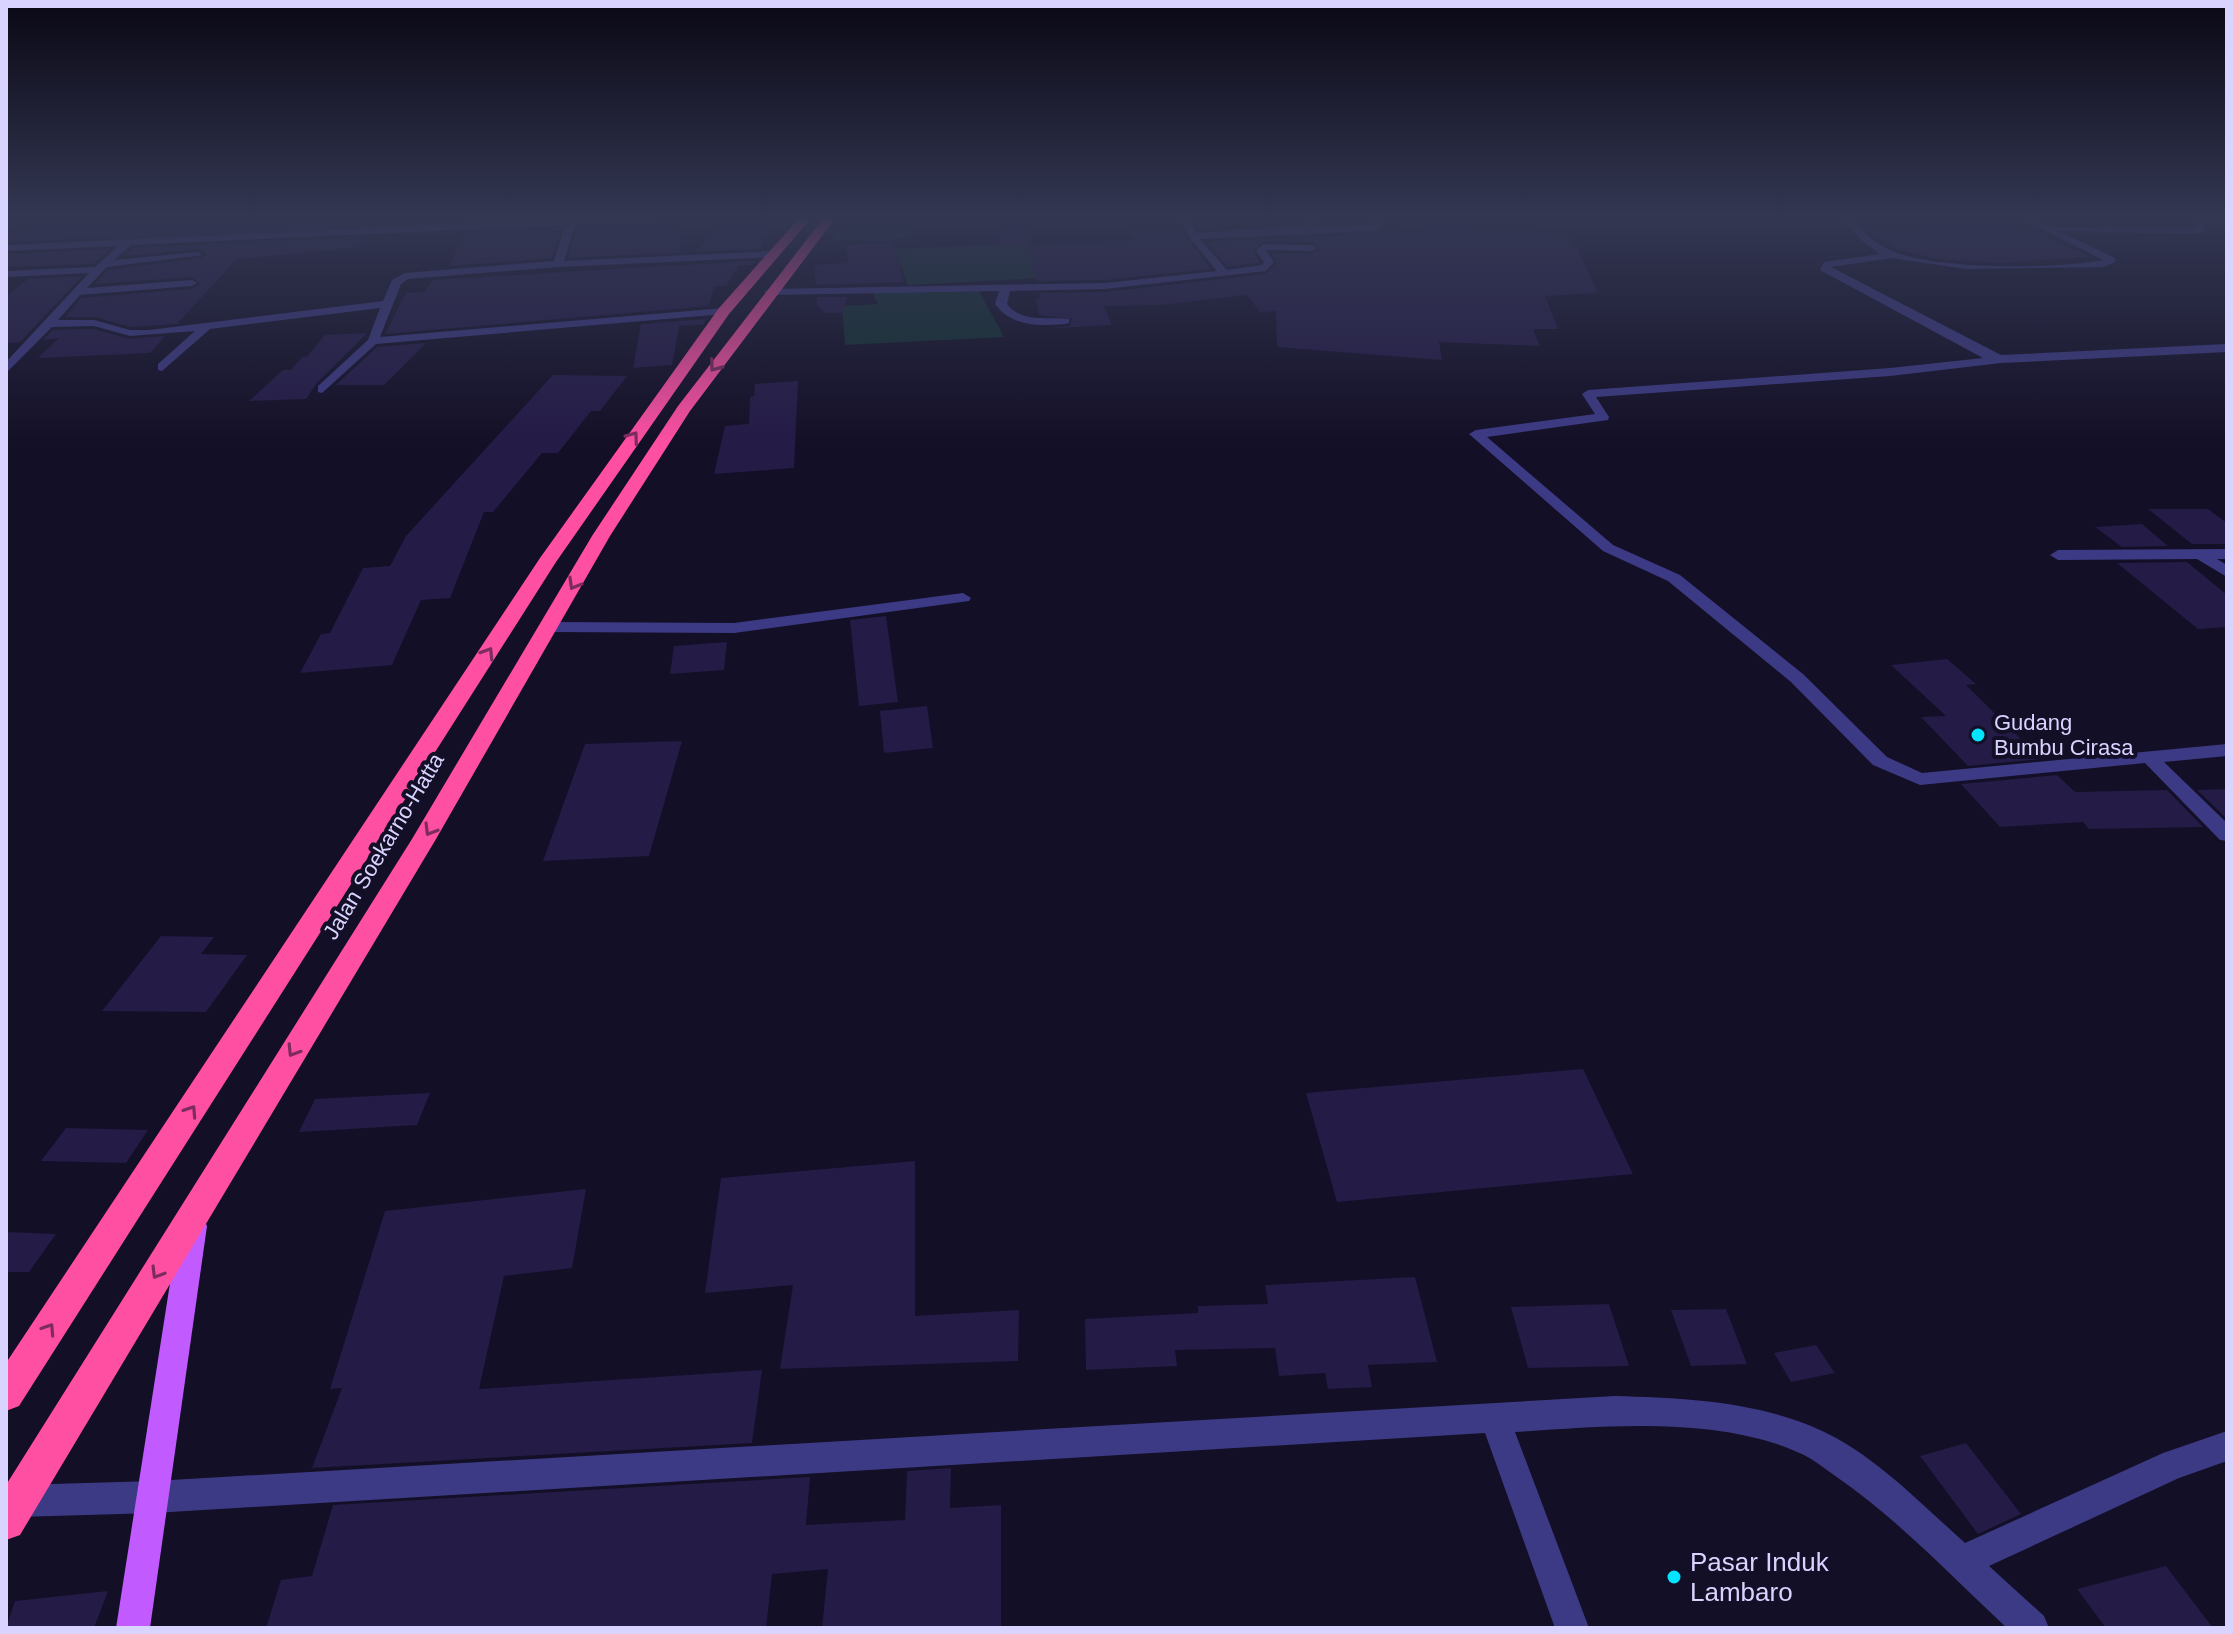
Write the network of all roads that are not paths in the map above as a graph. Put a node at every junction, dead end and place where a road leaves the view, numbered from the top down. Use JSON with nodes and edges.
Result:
{"nodes":[{"id":1,"x":77,"y":292,"type":"edge"},
{"id":2,"x":392,"y":292,"type":"edge"},
{"id":3,"x":740,"y":292,"type":"edge"},
{"id":4,"x":769,"y":292,"type":"edge"},
{"id":5,"x":1004,"y":292,"type":"edge"},
{"id":6,"x":1869,"y":292,"type":"edge"},
{"id":7,"x":388,"y":304,"type":"junction"},
{"id":8,"x":724,"y":311,"type":"junction"},
{"id":9,"x":1065,"y":321,"type":"dead end"},
{"id":10,"x":52,"y":324,"type":"junction"},
{"id":11,"x":206,"y":327,"type":"junction"},
{"id":12,"x":373,"y":341,"type":"junction"},
{"id":13,"x":31,"y":345,"type":"junction"},
{"id":14,"x":6,"y":348,"type":"edge"},
{"id":15,"x":2227,"y":348,"type":"edge"},
{"id":16,"x":2001,"y":359,"type":"junction"},
{"id":17,"x":162,"y":367,"type":"dead end"},
{"id":18,"x":6,"y":369,"type":"edge"},
{"id":19,"x":322,"y":389,"type":"dead end"},
{"id":20,"x":2200,"y":554,"type":"junction"},
{"id":21,"x":2227,"y":554,"type":"edge"},
{"id":22,"x":2058,"y":555,"type":"dead end"},
{"id":23,"x":2227,"y":572,"type":"edge"},
{"id":24,"x":963,"y":598,"type":"dead end"},
{"id":25,"x":549,"y":627,"type":"junction"},
{"id":26,"x":2227,"y":750,"type":"edge"},
{"id":27,"x":2149,"y":757,"type":"junction"},
{"id":28,"x":2227,"y":835,"type":"edge"},
{"id":29,"x":195,"y":1210,"type":"junction"},
{"id":30,"x":6,"y":1394,"type":"edge"},
{"id":31,"x":1495,"y":1418,"type":"junction"},
{"id":32,"x":2227,"y":1446,"type":"edge"},
{"id":33,"x":154,"y":1497,"type":"junction"},
{"id":34,"x":12,"y":1511,"type":"edge"},
{"id":35,"x":1961,"y":1562,"type":"junction"},
{"id":36,"x":133,"y":1628,"type":"edge"},
{"id":37,"x":1572,"y":1628,"type":"edge"},
{"id":38,"x":2032,"y":1628,"type":"edge"}],
"edges":[{"from":1,"to":10,"type":"street"},
{"from":2,"to":7,"type":"street"},
{"from":3,"to":8,"type":"highway","name":"Jalan Soekarno-Hatta"},
{"from":4,"to":25,"type":"highway","name":"Jalan Soekarno-Hatta","one_way":true},
{"from":5,"to":9,"type":"street"},
{"from":6,"to":16,"type":"street"},
{"from":7,"to":11,"type":"street"},
{"from":7,"to":12,"type":"street"},
{"from":8,"to":12,"type":"street"},
{"from":30,"to":8,"type":"highway","name":"Jalan Soekarno-Hatta","one_way":true},
{"from":10,"to":11,"type":"street"},
{"from":10,"to":13,"type":"street"},
{"from":11,"to":17,"type":"street"},
{"from":12,"to":19,"type":"street"},
{"from":13,"to":14,"type":"street"},
{"from":13,"to":18,"type":"street"},
{"from":15,"to":16,"type":"street"},
{"from":16,"to":27,"type":"street"},
{"from":20,"to":21,"type":"street"},
{"from":20,"to":22,"type":"street"},
{"from":20,"to":23,"type":"street"},
{"from":24,"to":25,"type":"street"},
{"from":25,"to":29,"type":"highway","name":"Jalan Soekarno-Hatta","one_way":true},
{"from":26,"to":27,"type":"street"},
{"from":27,"to":28,"type":"street"},
{"from":29,"to":33,"type":"main road"},
{"from":29,"to":34,"type":"highway","name":"Jalan Soekarno-Hatta","one_way":true},
{"from":31,"to":33,"type":"street"},
{"from":31,"to":35,"type":"street"},
{"from":31,"to":37,"type":"street"},
{"from":32,"to":35,"type":"street"},
{"from":33,"to":34,"type":"street"},
{"from":33,"to":36,"type":"main road"},
{"from":35,"to":38,"type":"street"}]}
